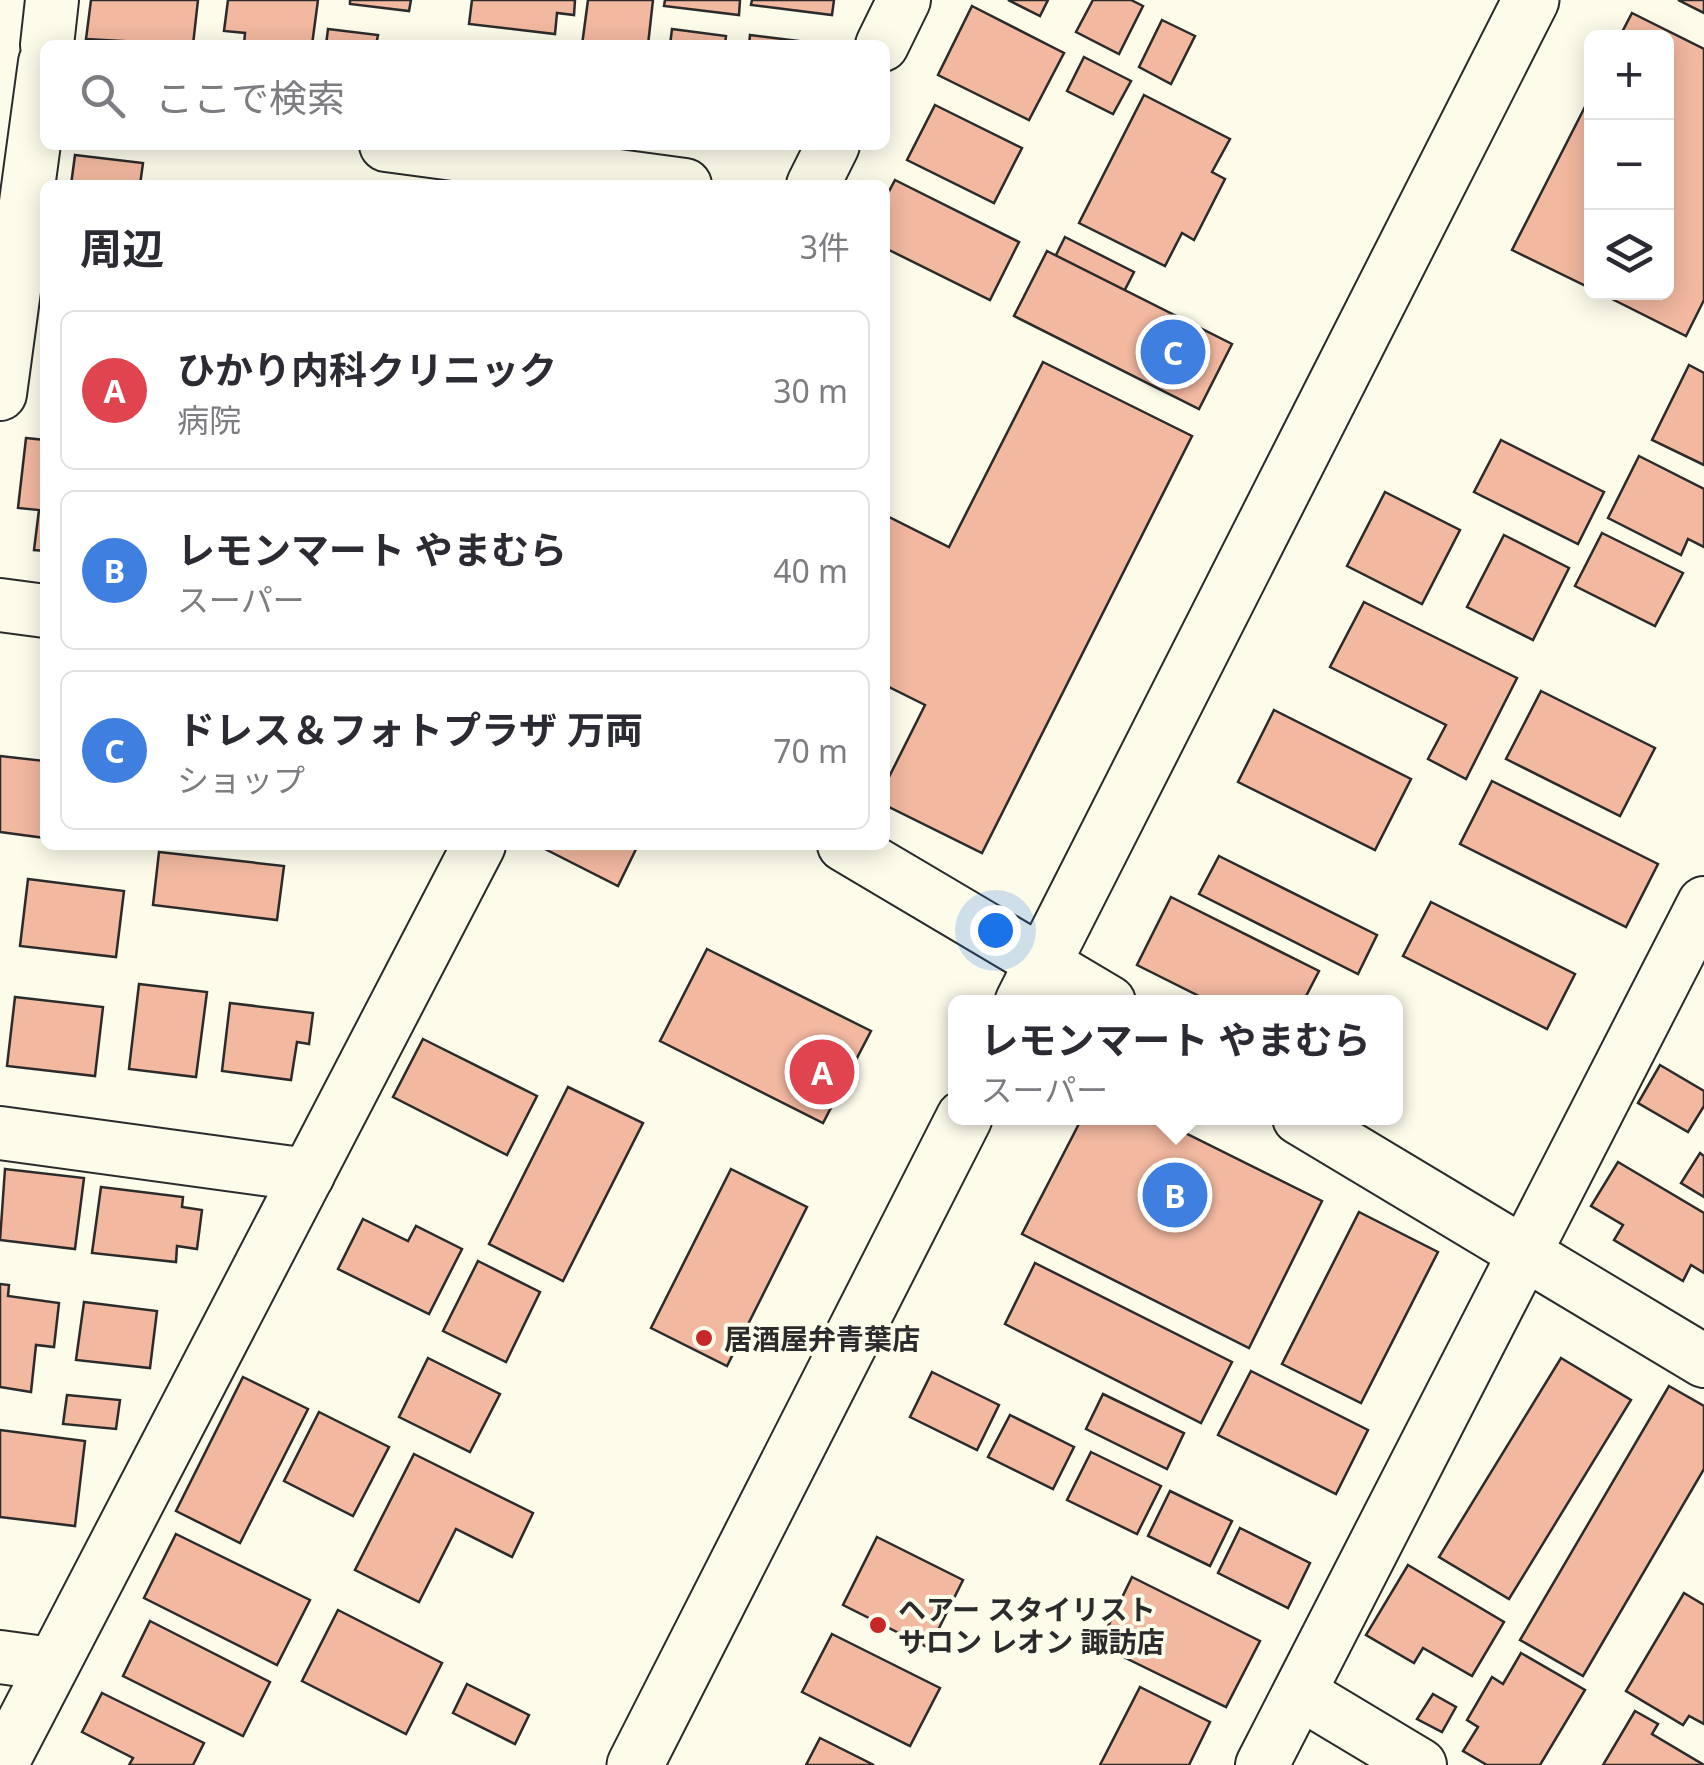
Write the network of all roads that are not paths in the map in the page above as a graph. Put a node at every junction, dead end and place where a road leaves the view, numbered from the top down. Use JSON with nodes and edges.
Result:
{"nodes":[{"id":1,"x":52,"y":0,"type":"edge"},
{"id":2,"x":904,"y":0,"type":"edge"},
{"id":3,"x":1531,"y":0,"type":"edge"},
{"id":4,"x":48,"y":40,"type":"edge"},
{"id":5,"x":884,"y":40,"type":"edge"},
{"id":6,"x":33,"y":88,"type":"edge"},
{"id":7,"x":423,"y":150,"type":"edge"},
{"id":8,"x":830,"y":150,"type":"edge"},
{"id":9,"x":648,"y":180,"type":"edge"},
{"id":10,"x":816,"y":180,"type":"edge"},
{"id":11,"x":0,"y":394,"type":"edge"},
{"id":12,"x":0,"y":605,"type":"edge"},
{"id":13,"x":40,"y":609,"type":"edge"},
{"id":14,"x":477,"y":850,"type":"edge"},
{"id":15,"x":851,"y":850,"type":"edge"},
{"id":16,"x":1704,"y":904,"type":"edge"},
{"id":17,"x":1033,"y":982,"type":"edge"},
{"id":18,"x":1082,"y":995,"type":"edge"},
{"id":19,"x":960,"y":1125,"type":"edge"},
{"id":20,"x":1311,"y":1125,"type":"edge"},
{"id":21,"x":0,"y":1134,"type":"edge"},
{"id":22,"x":308,"y":1176,"type":"junction"},
{"id":23,"x":1524,"y":1254,"type":"junction"},
{"id":24,"x":1704,"y":1361,"type":"edge"},
{"id":25,"x":0,"y":1657,"type":"edge"},
{"id":26,"x":51,"y":1664,"type":"junction"},
{"id":27,"x":1300,"y":1693,"type":"junction"},
{"id":28,"x":1,"y":1765,"type":"edge"},
{"id":29,"x":635,"y":1765,"type":"edge"},
{"id":30,"x":1262,"y":1765,"type":"edge"},
{"id":31,"x":1420,"y":1765,"type":"edge"}],
"edges":[{"from":1,"to":4,"type":"street"},
{"from":2,"to":5,"type":"street"},
{"from":3,"to":17,"type":"street"},
{"from":6,"to":11,"type":"street"},
{"from":7,"to":9,"type":"street"},
{"from":8,"to":10,"type":"street"},
{"from":12,"to":13,"type":"street"},
{"from":14,"to":22,"type":"street"},
{"from":15,"to":17,"type":"street"},
{"from":16,"to":23,"type":"street"},
{"from":17,"to":18,"type":"street"},
{"from":19,"to":29,"type":"street"},
{"from":20,"to":23,"type":"street"},
{"from":21,"to":22,"type":"street"},
{"from":22,"to":26,"type":"street"},
{"from":23,"to":24,"type":"street"},
{"from":23,"to":27,"type":"street"},
{"from":25,"to":26,"type":"street"},
{"from":26,"to":28,"type":"street"},
{"from":27,"to":30,"type":"street"},
{"from":27,"to":31,"type":"street"}]}
